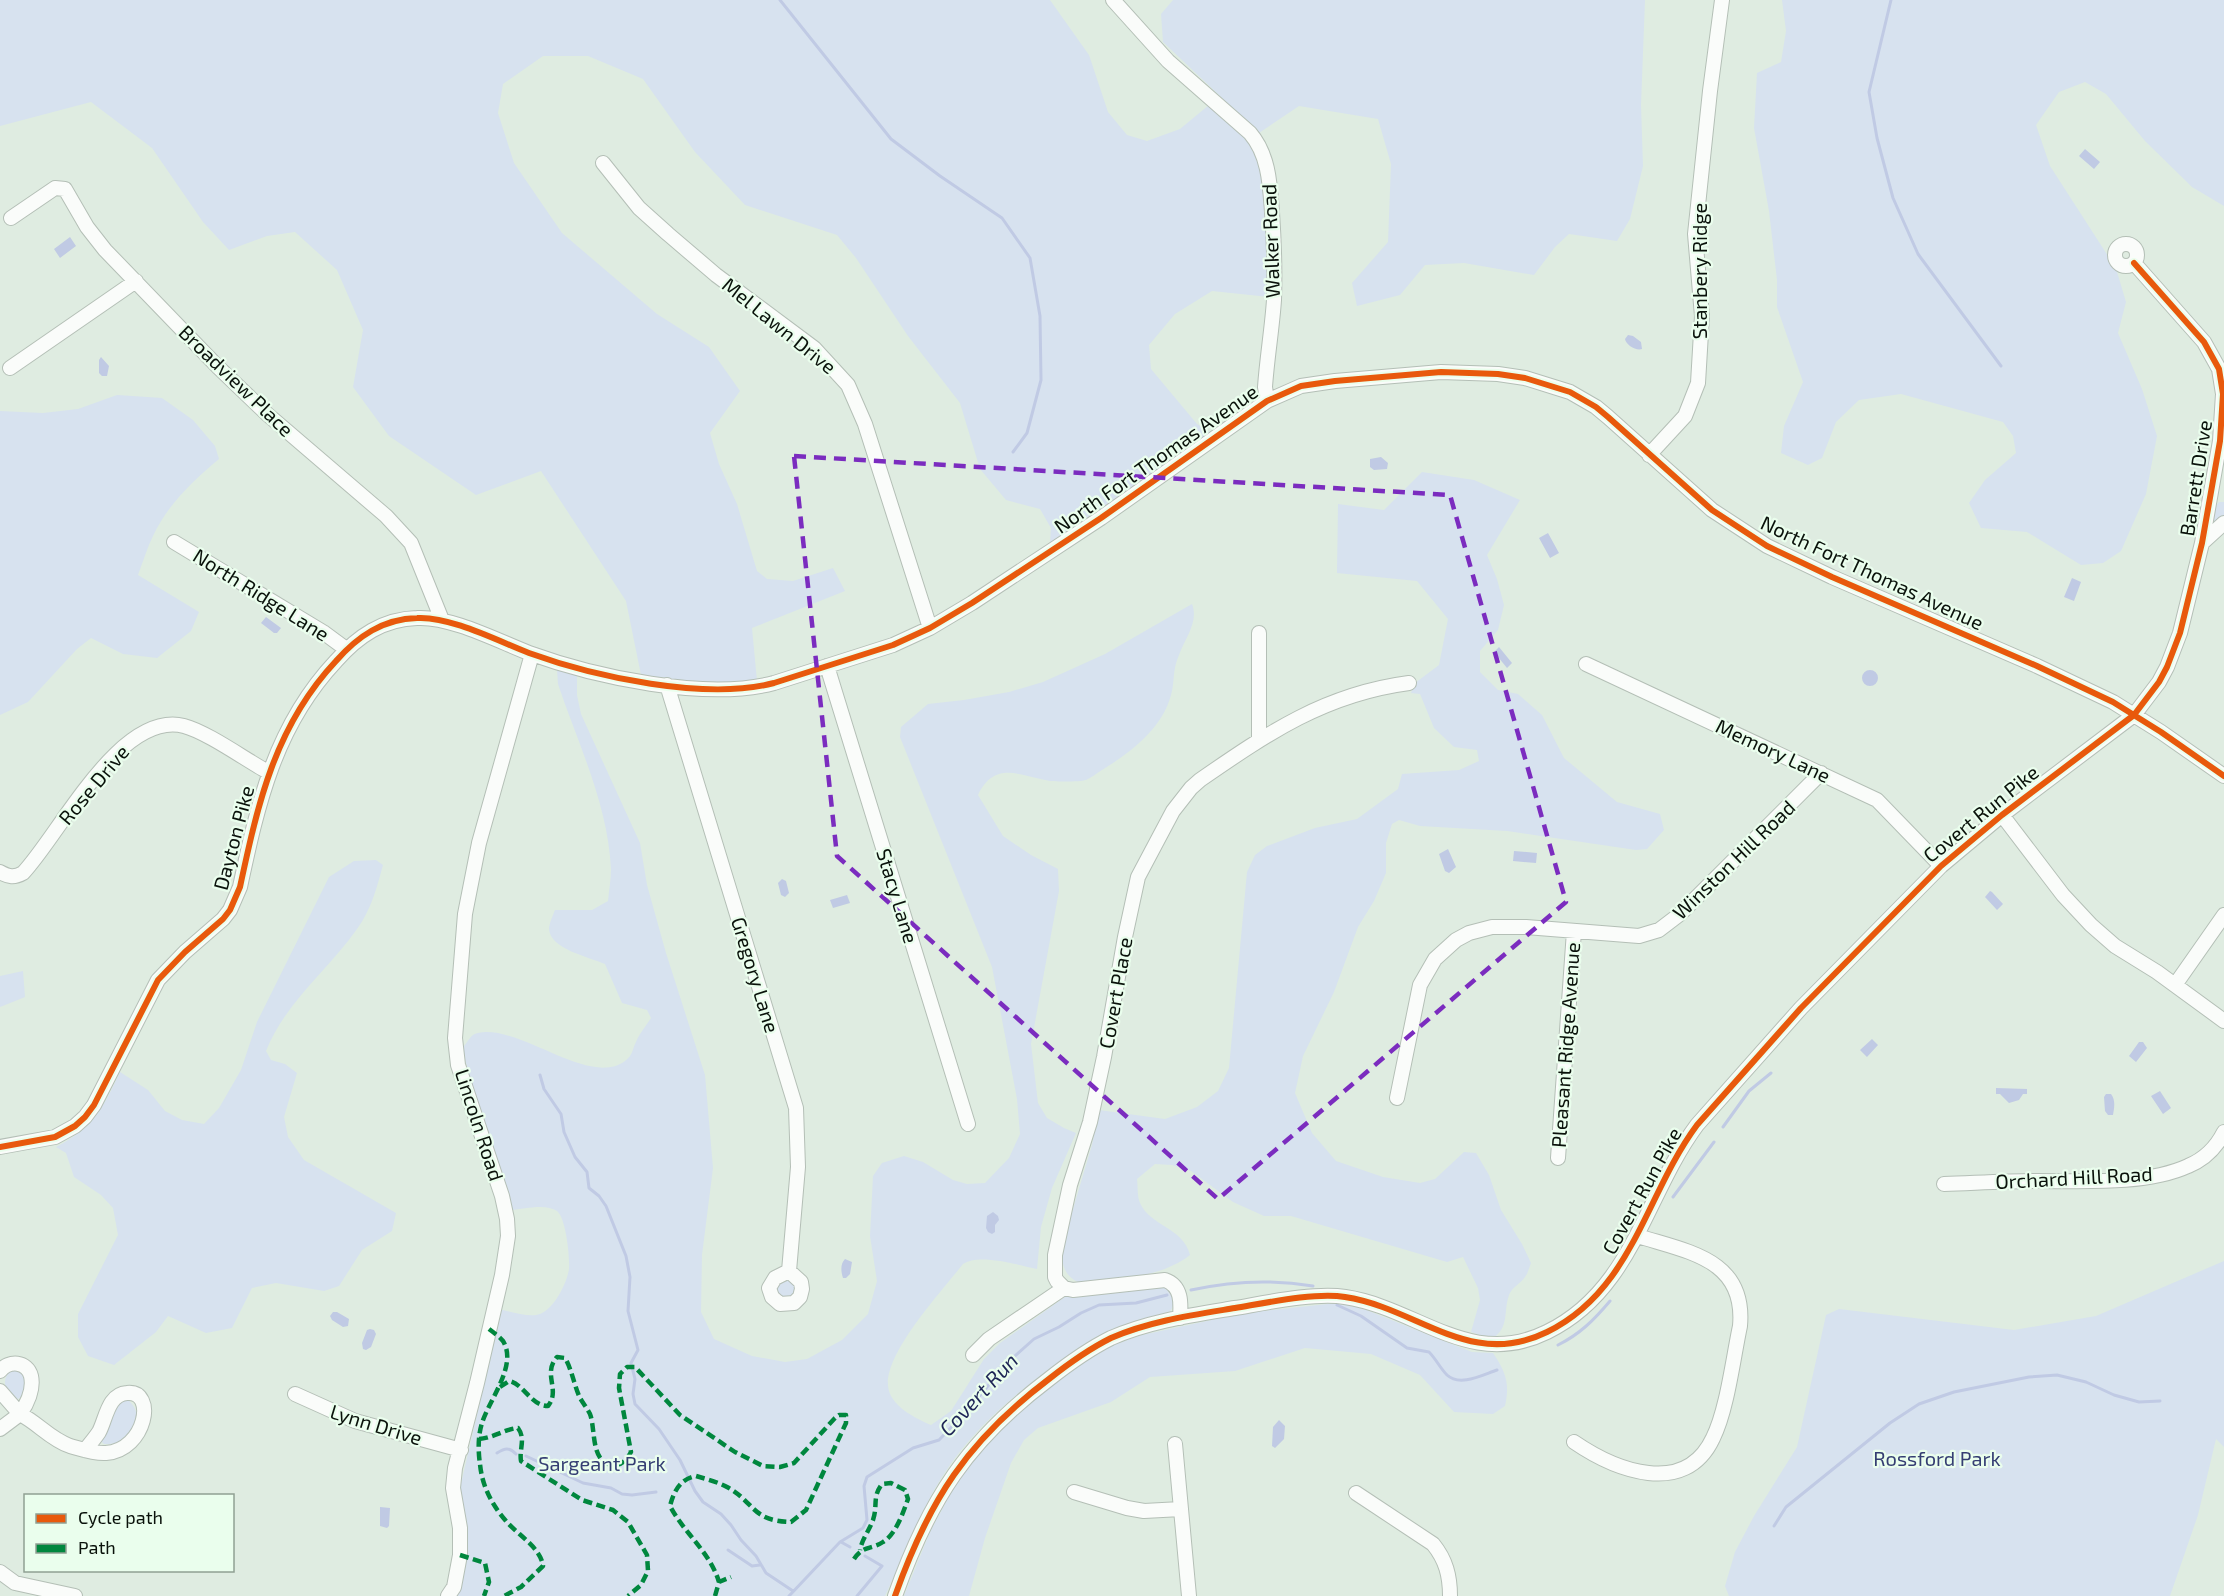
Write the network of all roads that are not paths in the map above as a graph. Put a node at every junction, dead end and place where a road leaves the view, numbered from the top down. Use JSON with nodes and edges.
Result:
{"nodes":[{"id":1,"x":1113,"y":0,"type":"edge"},
{"id":2,"x":1722,"y":0,"type":"edge"},
{"id":3,"x":603,"y":163,"type":"dead end"},
{"id":4,"x":11,"y":218,"type":"dead end"},
{"id":5,"x":2134,"y":262,"type":"dead end"},
{"id":6,"x":136,"y":282,"type":"junction"},
{"id":7,"x":10,"y":368,"type":"dead end"},
{"id":8,"x":1267,"y":401,"type":"junction"},
{"id":9,"x":1649,"y":455,"type":"junction"},
{"id":10,"x":2218,"y":494,"type":"edge"},
{"id":11,"x":2224,"y":523,"type":"edge"},
{"id":12,"x":174,"y":542,"type":"dead end"},
{"id":13,"x":2202,"y":543,"type":"junction"},
{"id":14,"x":442,"y":621,"type":"junction"},
{"id":15,"x":930,"y":628,"type":"junction"},
{"id":16,"x":1259,"y":633,"type":"dead end"},
{"id":17,"x":346,"y":649,"type":"junction"},
{"id":18,"x":532,"y":654,"type":"junction"},
{"id":19,"x":1586,"y":664,"type":"dead end"},
{"id":20,"x":827,"y":666,"type":"junction"},
{"id":21,"x":1409,"y":683,"type":"dead end"},
{"id":22,"x":667,"y":685,"type":"junction"},
{"id":23,"x":2134,"y":715,"type":"junction"},
{"id":24,"x":1259,"y":740,"type":"junction"},
{"id":25,"x":268,"y":772,"type":"junction"},
{"id":26,"x":1821,"y":773,"type":"junction"},
{"id":27,"x":2224,"y":776,"type":"edge"},
{"id":28,"x":2002,"y":815,"type":"junction"},
{"id":29,"x":1941,"y":866,"type":"junction"},
{"id":30,"x":0,"y":872,"type":"edge"},
{"id":31,"x":2224,"y":915,"type":"edge"},
{"id":32,"x":1574,"y":932,"type":"junction"},
{"id":33,"x":2175,"y":985,"type":"junction"},
{"id":34,"x":2224,"y":1021,"type":"edge"},
{"id":35,"x":1397,"y":1098,"type":"dead end"},
{"id":36,"x":968,"y":1124,"type":"dead end"},
{"id":37,"x":2224,"y":1132,"type":"edge"},
{"id":38,"x":0,"y":1147,"type":"edge"},
{"id":39,"x":1558,"y":1158,"type":"dead end"},
{"id":40,"x":1944,"y":1184,"type":"dead end"},
{"id":41,"x":1638,"y":1236,"type":"junction"},
{"id":42,"x":789,"y":1271,"type":"dead end"},
{"id":43,"x":1064,"y":1287,"type":"junction"},
{"id":44,"x":1180,"y":1318,"type":"junction"},
{"id":45,"x":973,"y":1355,"type":"dead end"},
{"id":46,"x":0,"y":1371,"type":"edge"},
{"id":47,"x":0,"y":1391,"type":"edge"},
{"id":48,"x":295,"y":1394,"type":"dead end"},
{"id":49,"x":20,"y":1414,"type":"junction"},
{"id":50,"x":0,"y":1429,"type":"edge"},
{"id":51,"x":1574,"y":1442,"type":"dead end"},
{"id":52,"x":1175,"y":1444,"type":"dead end"},
{"id":53,"x":460,"y":1449,"type":"junction"},
{"id":54,"x":85,"y":1450,"type":"junction"},
{"id":55,"x":1074,"y":1492,"type":"dead end"},
{"id":56,"x":1356,"y":1493,"type":"dead end"},
{"id":57,"x":1181,"y":1509,"type":"junction"},
{"id":58,"x":3,"y":1575,"type":"edge"},
{"id":59,"x":75,"y":1596,"type":"edge"},
{"id":60,"x":448,"y":1596,"type":"edge"},
{"id":61,"x":895,"y":1596,"type":"edge"},
{"id":62,"x":1189,"y":1596,"type":"edge"},
{"id":63,"x":1450,"y":1596,"type":"edge"}],
"edges":[{"from":1,"to":8,"type":"street","name":"Walker Road"},
{"from":2,"to":9,"type":"street","name":"Stanbery Ridge"},
{"from":3,"to":15,"type":"street","name":"Mel Lawn Drive"},
{"from":4,"to":6,"type":"street","name":"Broadview Place"},
{"from":5,"to":10,"type":"street","name":"Barrett Drive"},
{"from":6,"to":7,"type":"street"},
{"from":6,"to":14,"type":"street","name":"Broadview Place"},
{"from":8,"to":9,"type":"street","name":"North Fort Thomas Avenue"},
{"from":8,"to":15,"type":"street","name":"North Fort Thomas Avenue"},
{"from":9,"to":23,"type":"street","name":"North Fort Thomas Avenue"},
{"from":10,"to":13,"type":"street","name":"Barrett Drive"},
{"from":11,"to":13,"type":"street"},
{"from":12,"to":17,"type":"street","name":"North Ridge Lane"},
{"from":13,"to":23,"type":"street","name":"Barrett Drive"},
{"from":14,"to":17,"type":"street","name":"Dayton Pike"},
{"from":14,"to":18,"type":"street","name":"Dayton Pike"},
{"from":15,"to":20,"type":"street","name":"North Fort Thomas Avenue"},
{"from":16,"to":24,"type":"street"},
{"from":17,"to":25,"type":"street","name":"Dayton Pike"},
{"from":18,"to":22,"type":"street","name":"North Fort Thomas Avenue"},
{"from":18,"to":53,"type":"street","name":"Lincoln Road"},
{"from":19,"to":26,"type":"street","name":"Memory Lane"},
{"from":20,"to":22,"type":"street","name":"North Fort Thomas Avenue"},
{"from":20,"to":36,"type":"street","name":"Stacy Lane"},
{"from":21,"to":24,"type":"street","name":"Covert Place"},
{"from":22,"to":42,"type":"street","name":"Gregory Lane"},
{"from":23,"to":27,"type":"street","name":"North Fort Thomas Avenue"},
{"from":23,"to":28,"type":"street","name":"Covert Run Pike"},
{"from":24,"to":43,"type":"street","name":"Covert Place"},
{"from":25,"to":30,"type":"street","name":"Rose Drive"},
{"from":25,"to":38,"type":"street","name":"Dayton Pike"},
{"from":26,"to":29,"type":"street","name":"Memory Lane"},
{"from":26,"to":32,"type":"street","name":"Winston Hill Road"},
{"from":28,"to":29,"type":"street","name":"Covert Run Pike"},
{"from":28,"to":33,"type":"street"},
{"from":29,"to":41,"type":"street","name":"Covert Run Pike"},
{"from":31,"to":33,"type":"street"},
{"from":32,"to":35,"type":"street","name":"Winston Hill Road"},
{"from":32,"to":39,"type":"street","name":"Pleasant Ridge Avenue"},
{"from":33,"to":34,"type":"street"},
{"from":37,"to":40,"type":"street","name":"Orchard Hill Road"},
{"from":41,"to":44,"type":"street","name":"Covert Run Pike"},
{"from":41,"to":51,"type":"street"},
{"from":43,"to":44,"type":"street"},
{"from":43,"to":45,"type":"street"},
{"from":44,"to":61,"type":"street","name":"Covert Run Pike"},
{"from":46,"to":49,"type":"street"},
{"from":47,"to":49,"type":"street"},
{"from":48,"to":53,"type":"street","name":"Lynn Drive"},
{"from":49,"to":50,"type":"street"},
{"from":49,"to":54,"type":"street"},
{"from":52,"to":57,"type":"street"},
{"from":53,"to":60,"type":"street","name":"Lincoln Road"},
{"from":54,"to":54,"type":"street"},
{"from":55,"to":57,"type":"street"},
{"from":56,"to":63,"type":"street"},
{"from":57,"to":62,"type":"street"},
{"from":58,"to":59,"type":"street"}]}
